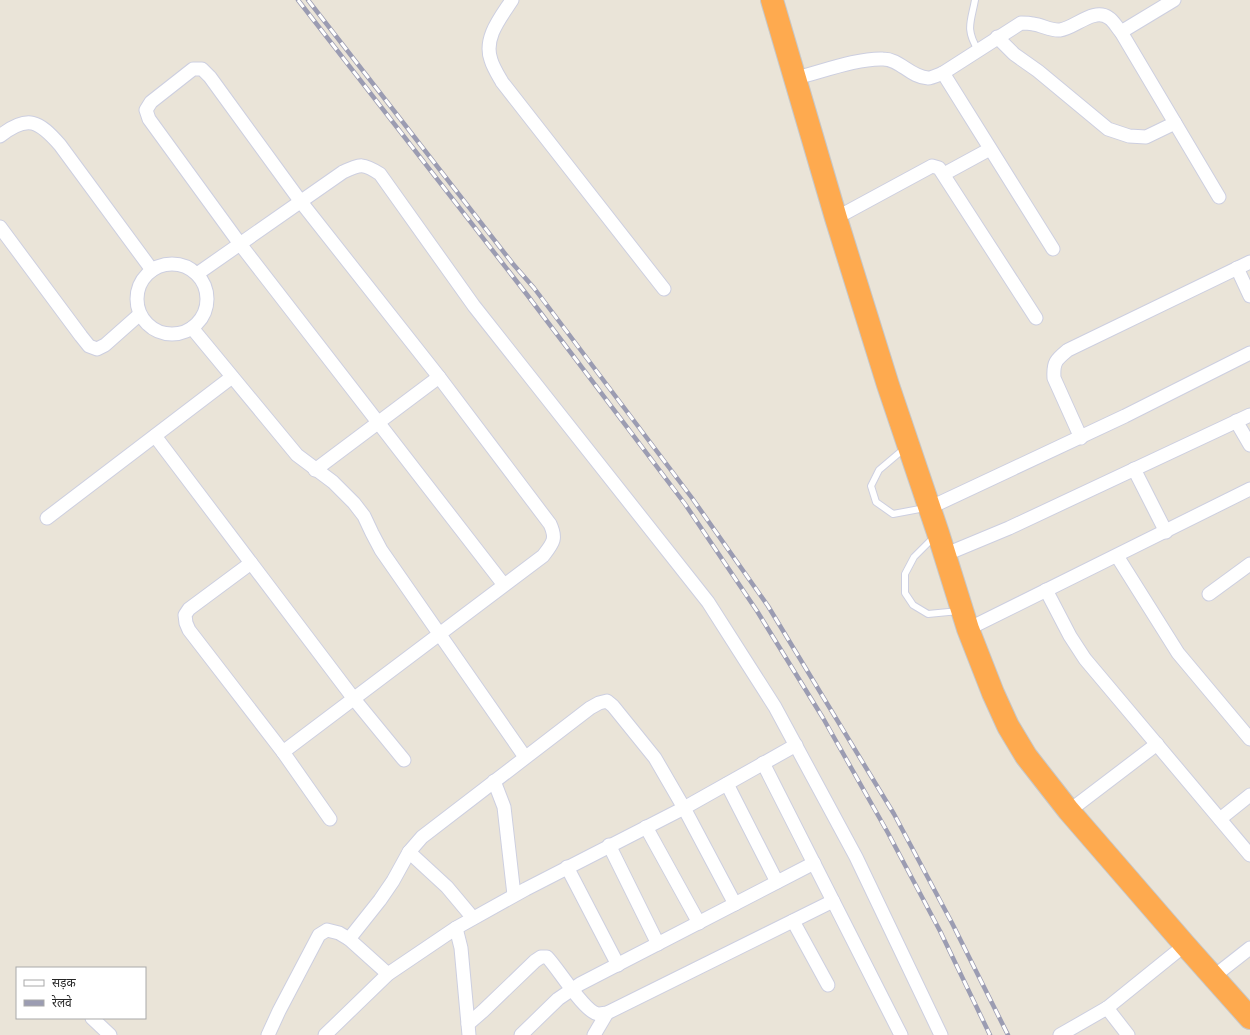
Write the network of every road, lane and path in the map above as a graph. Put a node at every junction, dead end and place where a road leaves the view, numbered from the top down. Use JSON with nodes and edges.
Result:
{"nodes":[{"id":1,"x":512,"y":0,"type":"edge"},
{"id":2,"x":772,"y":0,"type":"edge"},
{"id":3,"x":975,"y":0,"type":"edge"},
{"id":4,"x":1174,"y":0,"type":"edge"},
{"id":5,"x":1121,"y":32,"type":"junction"},
{"id":6,"x":997,"y":37,"type":"junction"},
{"id":7,"x":978,"y":50,"type":"junction"},
{"id":8,"x":942,"y":73,"type":"junction"},
{"id":9,"x":796,"y":78,"type":"junction"},
{"id":10,"x":1175,"y":123,"type":"junction"},
{"id":11,"x":0,"y":136,"type":"edge"},
{"id":12,"x":990,"y":149,"type":"junction"},
{"id":13,"x":944,"y":174,"type":"junction"},
{"id":14,"x":1219,"y":197,"type":"dead end"},
{"id":15,"x":301,"y":202,"type":"junction"},
{"id":16,"x":836,"y":218,"type":"junction"},
{"id":17,"x":0,"y":227,"type":"edge"},
{"id":18,"x":240,"y":244,"type":"junction"},
{"id":19,"x":1053,"y":249,"type":"dead end"},
{"id":20,"x":1250,"y":262,"type":"edge"},
{"id":21,"x":1237,"y":268,"type":"junction"},
{"id":22,"x":152,"y":270,"type":"junction"},
{"id":23,"x":197,"y":274,"type":"junction"},
{"id":24,"x":664,"y":289,"type":"dead end"},
{"id":25,"x":1250,"y":296,"type":"edge"},
{"id":26,"x":140,"y":314,"type":"junction"},
{"id":27,"x":1036,"y":318,"type":"dead end"},
{"id":28,"x":192,"y":328,"type":"junction"},
{"id":29,"x":1250,"y":353,"type":"edge"},
{"id":30,"x":232,"y":377,"type":"junction"},
{"id":31,"x":439,"y":377,"type":"junction"},
{"id":32,"x":1250,"y":415,"type":"edge"},
{"id":33,"x":1236,"y":421,"type":"junction"},
{"id":34,"x":378,"y":423,"type":"junction"},
{"id":35,"x":155,"y":436,"type":"junction"},
{"id":36,"x":1081,"y":438,"type":"junction"},
{"id":37,"x":908,"y":445,"type":"junction"},
{"id":38,"x":1250,"y":445,"type":"edge"},
{"id":39,"x":1134,"y":469,"type":"junction"},
{"id":40,"x":315,"y":470,"type":"junction"},
{"id":41,"x":1250,"y":489,"type":"edge"},
{"id":42,"x":929,"y":508,"type":"junction"},
{"id":43,"x":47,"y":518,"type":"dead end"},
{"id":44,"x":1166,"y":532,"type":"junction"},
{"id":45,"x":938,"y":533,"type":"junction"},
{"id":46,"x":944,"y":555,"type":"junction"},
{"id":47,"x":1117,"y":556,"type":"junction"},
{"id":48,"x":251,"y":563,"type":"junction"},
{"id":49,"x":1250,"y":564,"type":"edge"},
{"id":50,"x":504,"y":586,"type":"junction"},
{"id":51,"x":1046,"y":590,"type":"junction"},
{"id":52,"x":1209,"y":594,"type":"dead end"},
{"id":53,"x":965,"y":620,"type":"junction"},
{"id":54,"x":439,"y":634,"type":"junction"},
{"id":55,"x":354,"y":699,"type":"junction"},
{"id":56,"x":1250,"y":739,"type":"edge"},
{"id":57,"x":1157,"y":744,"type":"junction"},
{"id":58,"x":796,"y":745,"type":"junction"},
{"id":59,"x":283,"y":752,"type":"junction"},
{"id":60,"x":525,"y":757,"type":"junction"},
{"id":61,"x":404,"y":760,"type":"dead end"},
{"id":62,"x":763,"y":763,"type":"junction"},
{"id":63,"x":494,"y":781,"type":"junction"},
{"id":64,"x":726,"y":784,"type":"junction"},
{"id":65,"x":1250,"y":795,"type":"edge"},
{"id":66,"x":684,"y":808,"type":"junction"},
{"id":67,"x":1069,"y":811,"type":"junction"},
{"id":68,"x":330,"y":819,"type":"dead end"},
{"id":69,"x":1220,"y":820,"type":"junction"},
{"id":70,"x":646,"y":827,"type":"junction"},
{"id":71,"x":609,"y":845,"type":"junction"},
{"id":72,"x":409,"y":852,"type":"junction"},
{"id":73,"x":1250,"y":855,"type":"edge"},
{"id":74,"x":814,"y":863,"type":"junction"},
{"id":75,"x":567,"y":867,"type":"junction"},
{"id":76,"x":777,"y":882,"type":"junction"},
{"id":77,"x":514,"y":895,"type":"junction"},
{"id":78,"x":833,"y":901,"type":"junction"},
{"id":79,"x":735,"y":904,"type":"junction"},
{"id":80,"x":474,"y":918,"type":"junction"},
{"id":81,"x":793,"y":921,"type":"junction"},
{"id":82,"x":699,"y":923,"type":"junction"},
{"id":83,"x":456,"y":928,"type":"junction"},
{"id":84,"x":349,"y":939,"type":"junction"},
{"id":85,"x":658,"y":944,"type":"junction"},
{"id":86,"x":1185,"y":945,"type":"junction"},
{"id":87,"x":1250,"y":948,"type":"edge"},
{"id":88,"x":618,"y":964,"type":"junction"},
{"id":89,"x":388,"y":974,"type":"junction"},
{"id":90,"x":1213,"y":977,"type":"junction"},
{"id":91,"x":828,"y":984,"type":"dead end"},
{"id":92,"x":572,"y":990,"type":"junction"},
{"id":93,"x":1106,"y":1008,"type":"junction"},
{"id":94,"x":607,"y":1013,"type":"junction"},
{"id":95,"x":1250,"y":1018,"type":"edge"},
{"id":96,"x":93,"y":1019,"type":"edge"},
{"id":97,"x":468,"y":1030,"type":"edge"},
{"id":98,"x":110,"y":1035,"type":"edge"},
{"id":99,"x":268,"y":1035,"type":"edge"},
{"id":100,"x":325,"y":1035,"type":"edge"},
{"id":101,"x":521,"y":1035,"type":"edge"},
{"id":102,"x":594,"y":1035,"type":"edge"},
{"id":103,"x":901,"y":1035,"type":"edge"},
{"id":104,"x":942,"y":1035,"type":"edge"},
{"id":105,"x":1060,"y":1035,"type":"edge"},
{"id":106,"x":1128,"y":1035,"type":"edge"}],
"edges":[{"from":1,"to":24,"type":"street"},
{"from":2,"to":9,"type":"highway"},
{"from":3,"to":7,"type":"lane"},
{"from":4,"to":5,"type":"street"},
{"from":5,"to":6,"type":"street"},
{"from":5,"to":10,"type":"street"},
{"from":6,"to":7,"type":"street"},
{"from":6,"to":10,"type":"street"},
{"from":7,"to":8,"type":"street"},
{"from":8,"to":9,"type":"street"},
{"from":8,"to":12,"type":"street"},
{"from":9,"to":16,"type":"highway"},
{"from":10,"to":14,"type":"street"},
{"from":11,"to":22,"type":"street"},
{"from":12,"to":13,"type":"street"},
{"from":12,"to":19,"type":"street"},
{"from":13,"to":16,"type":"street"},
{"from":13,"to":27,"type":"street"},
{"from":15,"to":18,"type":"street"},
{"from":15,"to":18,"type":"street"},
{"from":15,"to":31,"type":"street"},
{"from":15,"to":58,"type":"street"},
{"from":16,"to":37,"type":"highway"},
{"from":17,"to":26,"type":"street"},
{"from":18,"to":23,"type":"street"},
{"from":18,"to":34,"type":"street"},
{"from":20,"to":21,"type":"street"},
{"from":21,"to":25,"type":"street"},
{"from":21,"to":36,"type":"street"},
{"from":22,"to":23,"type":"street"},
{"from":22,"to":26,"type":"street"},
{"from":23,"to":28,"type":"street"},
{"from":26,"to":28,"type":"street"},
{"from":28,"to":30,"type":"street"},
{"from":29,"to":36,"type":"street"},
{"from":30,"to":35,"type":"street"},
{"from":30,"to":40,"type":"street"},
{"from":31,"to":34,"type":"street"},
{"from":31,"to":50,"type":"street"},
{"from":32,"to":33,"type":"street"},
{"from":33,"to":38,"type":"street"},
{"from":33,"to":39,"type":"street"},
{"from":34,"to":40,"type":"street"},
{"from":34,"to":50,"type":"street"},
{"from":35,"to":43,"type":"street"},
{"from":35,"to":48,"type":"street"},
{"from":36,"to":42,"type":"street"},
{"from":37,"to":42,"type":"highway"},
{"from":37,"to":42,"type":"lane"},
{"from":39,"to":44,"type":"street"},
{"from":39,"to":46,"type":"street"},
{"from":40,"to":54,"type":"street"},
{"from":41,"to":44,"type":"street"},
{"from":42,"to":45,"type":"highway"},
{"from":44,"to":47,"type":"street"},
{"from":45,"to":46,"type":"highway"},
{"from":45,"to":53,"type":"lane"},
{"from":46,"to":53,"type":"highway"},
{"from":47,"to":51,"type":"street"},
{"from":47,"to":56,"type":"street"},
{"from":48,"to":55,"type":"street"},
{"from":48,"to":59,"type":"street"},
{"from":49,"to":52,"type":"street"},
{"from":50,"to":54,"type":"street"},
{"from":51,"to":53,"type":"street"},
{"from":51,"to":57,"type":"street"},
{"from":53,"to":67,"type":"highway"},
{"from":54,"to":55,"type":"street"},
{"from":54,"to":60,"type":"street"},
{"from":55,"to":59,"type":"street"},
{"from":55,"to":61,"type":"street"},
{"from":57,"to":67,"type":"street"},
{"from":57,"to":69,"type":"street"},
{"from":58,"to":62,"type":"street"},
{"from":58,"to":104,"type":"street"},
{"from":59,"to":68,"type":"street"},
{"from":60,"to":63,"type":"street"},
{"from":60,"to":66,"type":"street"},
{"from":62,"to":64,"type":"street"},
{"from":62,"to":74,"type":"street"},
{"from":63,"to":72,"type":"street"},
{"from":63,"to":77,"type":"street"},
{"from":64,"to":66,"type":"street"},
{"from":64,"to":76,"type":"street"},
{"from":65,"to":69,"type":"street"},
{"from":66,"to":70,"type":"street"},
{"from":66,"to":79,"type":"street"},
{"from":67,"to":86,"type":"highway"},
{"from":69,"to":73,"type":"street"},
{"from":70,"to":71,"type":"street"},
{"from":70,"to":82,"type":"street"},
{"from":71,"to":75,"type":"street"},
{"from":71,"to":85,"type":"street"},
{"from":72,"to":80,"type":"street"},
{"from":72,"to":84,"type":"street"},
{"from":74,"to":76,"type":"street"},
{"from":74,"to":78,"type":"street"},
{"from":75,"to":77,"type":"street"},
{"from":75,"to":88,"type":"street"},
{"from":76,"to":79,"type":"street"},
{"from":77,"to":80,"type":"street"},
{"from":78,"to":81,"type":"street"},
{"from":78,"to":103,"type":"street"},
{"from":79,"to":82,"type":"street"},
{"from":80,"to":83,"type":"street"},
{"from":81,"to":91,"type":"street"},
{"from":81,"to":94,"type":"street"},
{"from":82,"to":85,"type":"street"},
{"from":83,"to":89,"type":"street"},
{"from":83,"to":97,"type":"street"},
{"from":84,"to":89,"type":"street"},
{"from":84,"to":99,"type":"street"},
{"from":85,"to":88,"type":"street"},
{"from":86,"to":90,"type":"highway"},
{"from":86,"to":93,"type":"street"},
{"from":87,"to":90,"type":"street"},
{"from":88,"to":92,"type":"street"},
{"from":89,"to":100,"type":"street"},
{"from":90,"to":95,"type":"highway"},
{"from":92,"to":94,"type":"street"},
{"from":92,"to":97,"type":"street"},
{"from":92,"to":101,"type":"street"},
{"from":93,"to":105,"type":"street"},
{"from":93,"to":106,"type":"street"},
{"from":94,"to":102,"type":"street"},
{"from":96,"to":98,"type":"street"}]}
